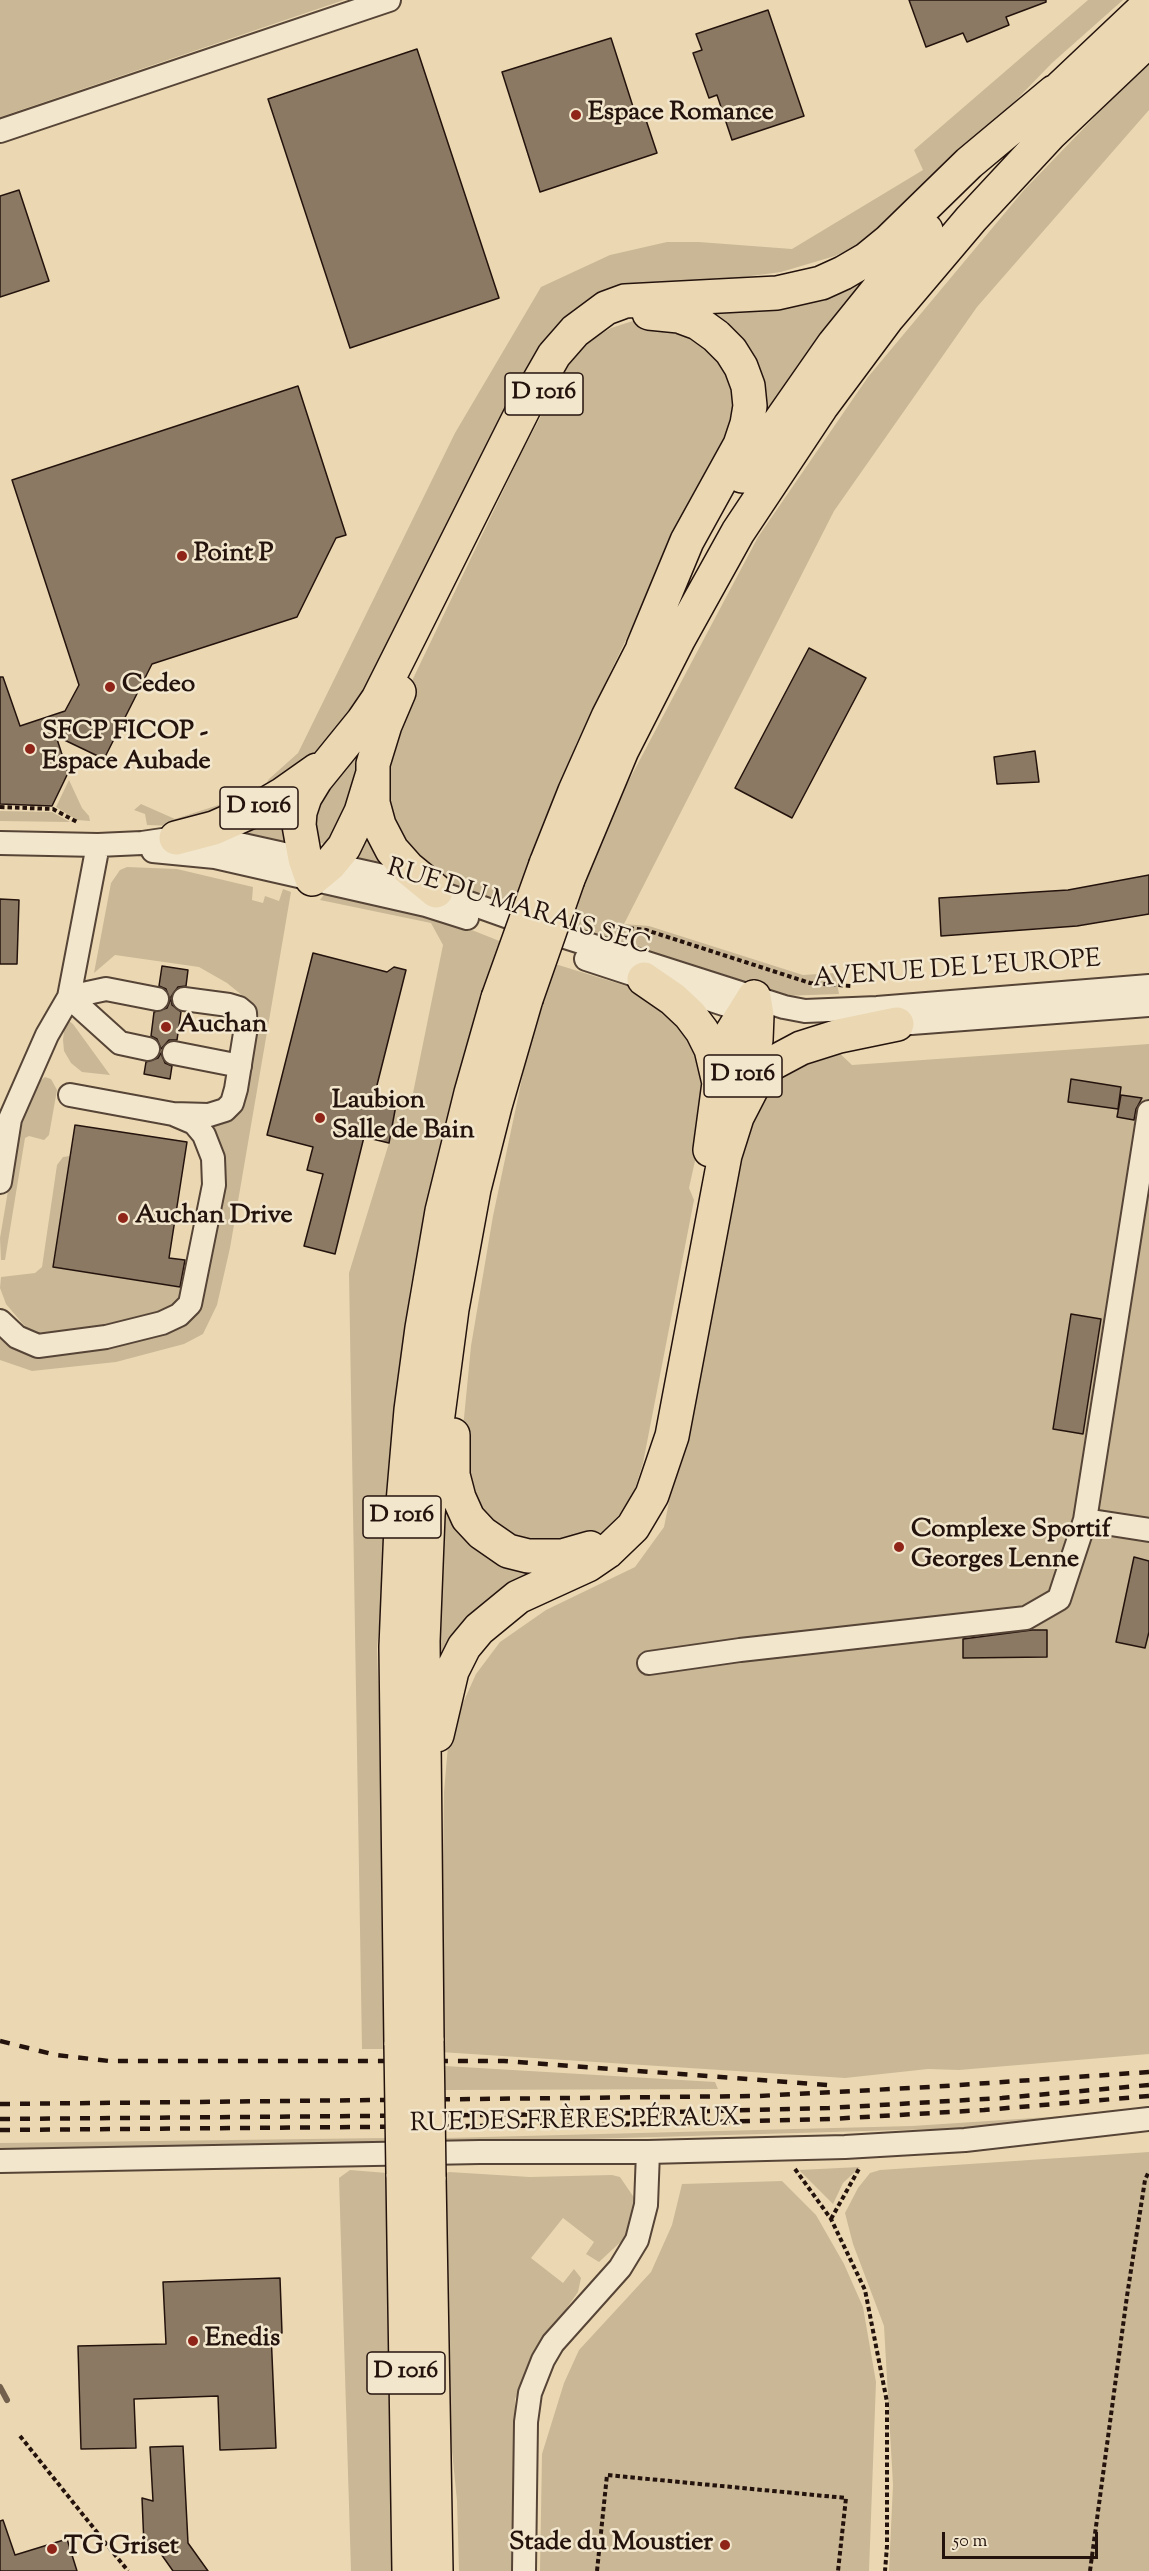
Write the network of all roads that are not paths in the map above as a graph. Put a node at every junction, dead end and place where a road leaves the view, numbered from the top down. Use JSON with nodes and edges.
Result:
{"nodes":[{"id":1,"x":389,"y":0,"type":"edge"},
{"id":2,"x":1149,"y":4,"type":"edge"},
{"id":3,"x":1149,"y":40,"type":"edge"},
{"id":4,"x":1054,"y":92,"type":"junction"},
{"id":5,"x":0,"y":131,"type":"edge"},
{"id":6,"x":643,"y":647,"type":"junction"},
{"id":7,"x":332,"y":757,"type":"junction"},
{"id":8,"x":372,"y":776,"type":"junction"},
{"id":9,"x":176,"y":838,"type":"junction"},
{"id":10,"x":0,"y":843,"type":"edge"},
{"id":11,"x":98,"y":845,"type":"junction"},
{"id":12,"x":316,"y":868,"type":"junction"},
{"id":13,"x":557,"y":872,"type":"junction"},
{"id":14,"x":436,"y":891,"type":"junction"},
{"id":15,"x":644,"y":978,"type":"junction"},
{"id":16,"x":1149,"y":986,"type":"edge"},
{"id":17,"x":704,"y":990,"type":"junction"},
{"id":18,"x":69,"y":997,"type":"junction"},
{"id":19,"x":157,"y":999,"type":"dead end"},
{"id":20,"x":184,"y":999,"type":"dead end"},
{"id":21,"x":512,"y":999,"type":"junction"},
{"id":22,"x":1149,"y":1005,"type":"edge"},
{"id":23,"x":752,"y":1008,"type":"junction"},
{"id":24,"x":897,"y":1024,"type":"junction"},
{"id":25,"x":148,"y":1049,"type":"dead end"},
{"id":26,"x":174,"y":1053,"type":"dead end"},
{"id":27,"x":240,"y":1066,"type":"junction"},
{"id":28,"x":719,"y":1083,"type":"junction"},
{"id":29,"x":70,"y":1095,"type":"dead end"},
{"id":30,"x":1149,"y":1112,"type":"edge"},
{"id":31,"x":173,"y":1114,"type":"junction"},
{"id":32,"x":725,"y":1155,"type":"junction"},
{"id":33,"x":0,"y":1182,"type":"edge"},
{"id":34,"x":459,"y":1266,"type":"junction"},
{"id":35,"x":0,"y":1321,"type":"edge"},
{"id":36,"x":1085,"y":1520,"type":"junction"},
{"id":37,"x":1149,"y":1530,"type":"edge"},
{"id":38,"x":649,"y":1663,"type":"dead end"},
{"id":39,"x":424,"y":1841,"type":"junction"},
{"id":40,"x":414,"y":2043,"type":"junction"},
{"id":41,"x":1149,"y":2119,"type":"edge"},
{"id":42,"x":648,"y":2152,"type":"junction"},
{"id":43,"x":0,"y":2161,"type":"edge"},
{"id":44,"x":416,"y":2175,"type":"junction"},
{"id":45,"x":409,"y":2571,"type":"edge"},
{"id":46,"x":436,"y":2571,"type":"edge"},
{"id":47,"x":524,"y":2571,"type":"edge"}],
"edges":[{"from":1,"to":5,"type":"street"},
{"from":2,"to":4,"type":"highway","number":"D 1016"},
{"from":3,"to":13,"type":"highway","number":"D 1016"},
{"from":4,"to":6,"type":"highway","number":"D 1016"},
{"from":4,"to":7,"type":"highway","number":"D 1016"},
{"from":6,"to":8,"type":"highway","number":"D 1016"},
{"from":6,"to":13,"type":"highway","number":"D 1016"},
{"from":7,"to":9,"type":"highway","number":"D 1016"},
{"from":7,"to":12,"type":"highway","number":"D 1016"},
{"from":8,"to":12,"type":"highway","number":"D 1016"},
{"from":8,"to":14,"type":"highway","number":"D 1016"},
{"from":9,"to":11,"type":"street","name":"RUE DU MARAIS SEC"},
{"from":9,"to":12,"type":"street","name":"RUE DU MARAIS SEC"},
{"from":10,"to":11,"type":"street","name":"RUE DU MARAIS SEC"},
{"from":11,"to":12,"type":"street","name":"RUE DU MARAIS SEC"},
{"from":11,"to":18,"type":"street"},
{"from":12,"to":14,"type":"street","name":"RUE DU MARAIS SEC"},
{"from":12,"to":15,"type":"street","name":"RUE DU MARAIS SEC"},
{"from":13,"to":21,"type":"highway","number":"D 1016","bridge":true},
{"from":14,"to":17,"type":"street","name":"RUE DU MARAIS SEC"},
{"from":15,"to":17,"type":"street","name":"RUE DU MARAIS SEC"},
{"from":15,"to":28,"type":"highway","number":"D 1016"},
{"from":16,"to":23,"type":"street","name":"AVENUE DE L'EUROPE"},
{"from":17,"to":23,"type":"street","name":"AVENUE DE L'EUROPE"},
{"from":18,"to":19,"type":"street"},
{"from":18,"to":25,"type":"street"},
{"from":18,"to":33,"type":"street"},
{"from":20,"to":27,"type":"street"},
{"from":21,"to":34,"type":"highway","number":"D 1016"},
{"from":21,"to":40,"type":"highway","number":"D 1016"},
{"from":22,"to":24,"type":"street","name":"AVENUE DE L'EUROPE"},
{"from":23,"to":24,"type":"street","name":"AVENUE DE L'EUROPE"},
{"from":23,"to":28,"type":"highway","number":"D 1016"},
{"from":23,"to":32,"type":"highway","number":"D 1016"},
{"from":24,"to":32,"type":"highway","number":"D 1016"},
{"from":26,"to":27,"type":"street"},
{"from":27,"to":31,"type":"street"},
{"from":28,"to":34,"type":"highway","number":"D 1016"},
{"from":29,"to":31,"type":"street"},
{"from":30,"to":36,"type":"street"},
{"from":31,"to":35,"type":"street"},
{"from":32,"to":39,"type":"highway","number":"D 1016"},
{"from":34,"to":39,"type":"highway","number":"D 1016"},
{"from":36,"to":37,"type":"street"},
{"from":36,"to":38,"type":"street"},
{"from":39,"to":40,"type":"highway","number":"D 1016"},
{"from":40,"to":44,"type":"highway","number":"D 1016","bridge":true},
{"from":41,"to":42,"type":"street","name":"RUE DES FRÈRES PÉRAUX"},
{"from":42,"to":43,"type":"street","name":"RUE DES FRÈRES PÉRAUX"},
{"from":42,"to":47,"type":"street"},
{"from":44,"to":45,"type":"highway","number":"D 1016"},
{"from":44,"to":46,"type":"highway","number":"D 1016"}]}
